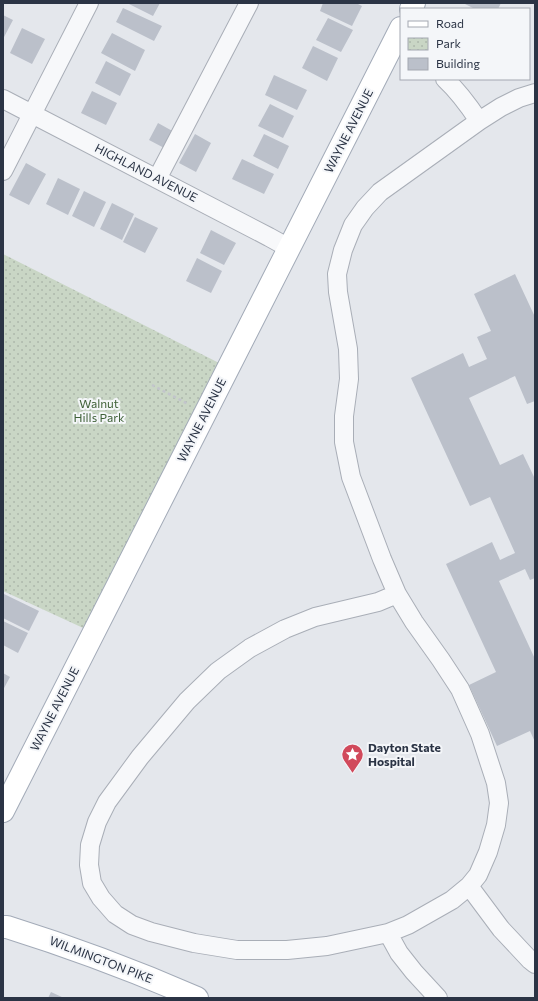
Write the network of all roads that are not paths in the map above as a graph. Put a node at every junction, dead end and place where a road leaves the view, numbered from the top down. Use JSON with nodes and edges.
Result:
{"nodes":[{"id":1,"x":89,"y":3,"type":"edge"},
{"id":2,"x":249,"y":3,"type":"edge"},
{"id":3,"x":398,"y":40,"type":"edge"},
{"id":4,"x":446,"y":80,"type":"edge"},
{"id":5,"x":535,"y":93,"type":"edge"},
{"id":6,"x":3,"y":99,"type":"edge"},
{"id":7,"x":32,"y":114,"type":"junction"},
{"id":8,"x":478,"y":121,"type":"junction"},
{"id":9,"x":3,"y":171,"type":"edge"},
{"id":10,"x":157,"y":179,"type":"junction"},
{"id":11,"x":289,"y":248,"type":"junction"},
{"id":12,"x":397,"y":594,"type":"junction"},
{"id":13,"x":3,"y":811,"type":"edge"},
{"id":14,"x":469,"y":886,"type":"junction"},
{"id":15,"x":3,"y":927,"type":"edge"},
{"id":16,"x":388,"y":933,"type":"junction"},
{"id":17,"x":535,"y":964,"type":"edge"},
{"id":18,"x":196,"y":998,"type":"edge"},
{"id":19,"x":438,"y":998,"type":"edge"}],
"edges":[{"from":1,"to":7,"type":"street"},
{"from":2,"to":10,"type":"street"},
{"from":3,"to":11,"type":"main road","name":"WAYNE AVENUE"},
{"from":4,"to":8,"type":"street"},
{"from":5,"to":8,"type":"street"},
{"from":6,"to":7,"type":"street","name":"HIGHLAND AVENUE"},
{"from":7,"to":9,"type":"street"},
{"from":7,"to":10,"type":"street","name":"HIGHLAND AVENUE"},
{"from":8,"to":12,"type":"street"},
{"from":10,"to":11,"type":"street","name":"HIGHLAND AVENUE"},
{"from":11,"to":13,"type":"main road","name":"WAYNE AVENUE"},
{"from":12,"to":14,"type":"street"},
{"from":12,"to":16,"type":"street"},
{"from":14,"to":16,"type":"street"},
{"from":14,"to":17,"type":"street"},
{"from":15,"to":18,"type":"main road","name":"WILMINGTON PIKE"},
{"from":16,"to":19,"type":"street"}]}
